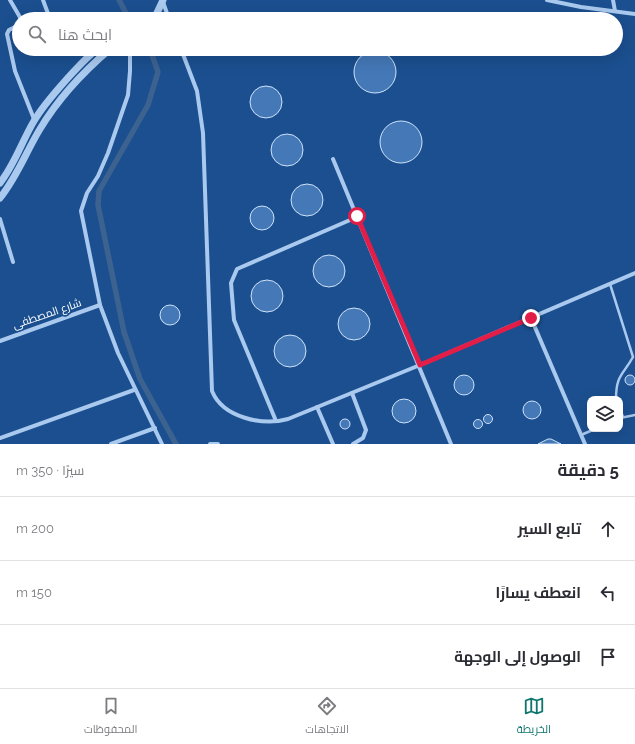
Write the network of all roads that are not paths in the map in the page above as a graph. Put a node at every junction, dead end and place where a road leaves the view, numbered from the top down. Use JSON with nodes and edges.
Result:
{"nodes":[{"id":1,"x":43,"y":0,"type":"edge"},
{"id":2,"x":546,"y":0,"type":"edge"},
{"id":3,"x":581,"y":0,"type":"edge"},
{"id":4,"x":613,"y":0,"type":"edge"},
{"id":5,"x":13,"y":1,"type":"edge"},
{"id":6,"x":163,"y":1,"type":"edge"},
{"id":7,"x":580,"y":7,"type":"junction"},
{"id":8,"x":614,"y":11,"type":"junction"},
{"id":9,"x":18,"y":12,"type":"edge"},
{"id":10,"x":47,"y":12,"type":"edge"},
{"id":11,"x":158,"y":12,"type":"edge"},
{"id":12,"x":167,"y":12,"type":"edge"},
{"id":13,"x":621,"y":12,"type":"edge"},
{"id":14,"x":623,"y":12,"type":"edge"},
{"id":15,"x":635,"y":14,"type":"edge"},
{"id":16,"x":12,"y":28,"type":"edge"},
{"id":17,"x":90,"y":56,"type":"edge"},
{"id":18,"x":102,"y":56,"type":"edge"},
{"id":19,"x":130,"y":56,"type":"edge"},
{"id":20,"x":184,"y":56,"type":"edge"},
{"id":21,"x":52,"y":96,"type":"junction"},
{"id":22,"x":58,"y":102,"type":"junction"},
{"id":23,"x":35,"y":120,"type":"junction"},
{"id":24,"x":333,"y":159,"type":"dead end"},
{"id":25,"x":0,"y":183,"type":"edge"},
{"id":26,"x":0,"y":198,"type":"edge"},
{"id":27,"x":357,"y":216,"type":"junction"},
{"id":28,"x":0,"y":219,"type":"edge"},
{"id":29,"x":14,"y":262,"type":"dead end"},
{"id":30,"x":635,"y":273,"type":"edge"},
{"id":31,"x":610,"y":284,"type":"junction"},
{"id":32,"x":100,"y":305,"type":"junction"},
{"id":33,"x":531,"y":318,"type":"junction"},
{"id":34,"x":0,"y":340,"type":"edge"},
{"id":35,"x":420,"y":365,"type":"junction"},
{"id":36,"x":134,"y":390,"type":"junction"},
{"id":37,"x":352,"y":393,"type":"junction"},
{"id":38,"x":616,"y":396,"type":"edge"},
{"id":39,"x":317,"y":407,"type":"junction"},
{"id":40,"x":635,"y":415,"type":"edge"},
{"id":41,"x":623,"y":417,"type":"edge"},
{"id":42,"x":276,"y":421,"type":"junction"},
{"id":43,"x":155,"y":428,"type":"junction"},
{"id":44,"x":588,"y":432,"type":"edge"},
{"id":45,"x":581,"y":435,"type":"junction"},
{"id":46,"x":0,"y":438,"type":"edge"},
{"id":47,"x":111,"y":444,"type":"edge"},
{"id":48,"x":162,"y":444,"type":"edge"},
{"id":49,"x":210,"y":444,"type":"edge"},
{"id":50,"x":218,"y":444,"type":"edge"},
{"id":51,"x":333,"y":444,"type":"edge"},
{"id":52,"x":352,"y":444,"type":"edge"},
{"id":53,"x":451,"y":444,"type":"edge"},
{"id":54,"x":585,"y":444,"type":"edge"}],
"edges":[{"from":1,"to":10,"type":"street"},
{"from":2,"to":7,"type":"street"},
{"from":3,"to":7,"type":"street"},
{"from":4,"to":8,"type":"street"},
{"from":5,"to":9,"type":"street"},
{"from":6,"to":11,"type":"street"},
{"from":6,"to":12,"type":"street"},
{"from":7,"to":8,"type":"street"},
{"from":8,"to":13,"type":"street"},
{"from":14,"to":15,"type":"street"},
{"from":16,"to":23,"type":"street"},
{"from":17,"to":21,"type":"street"},
{"from":18,"to":22,"type":"street"},
{"from":19,"to":32,"type":"street"},
{"from":20,"to":42,"type":"street"},
{"from":21,"to":22,"type":"street"},
{"from":21,"to":23,"type":"street"},
{"from":22,"to":26,"type":"street"},
{"from":23,"to":25,"type":"street"},
{"from":24,"to":27,"type":"street"},
{"from":27,"to":35,"type":"street"},
{"from":27,"to":42,"type":"street"},
{"from":28,"to":29,"type":"street"},
{"from":30,"to":31,"type":"street"},
{"from":31,"to":33,"type":"street"},
{"from":31,"to":38,"type":"lane"},
{"from":32,"to":34,"type":"street","name":"شارع المصطفى"},
{"from":32,"to":36,"type":"street"},
{"from":33,"to":35,"type":"street"},
{"from":33,"to":45,"type":"street"},
{"from":35,"to":37,"type":"street"},
{"from":35,"to":53,"type":"street"},
{"from":36,"to":43,"type":"street"},
{"from":36,"to":46,"type":"street"},
{"from":37,"to":39,"type":"street"},
{"from":37,"to":52,"type":"street"},
{"from":39,"to":42,"type":"street"},
{"from":39,"to":51,"type":"street"},
{"from":40,"to":41,"type":"lane"},
{"from":43,"to":47,"type":"street"},
{"from":43,"to":48,"type":"street"},
{"from":44,"to":45,"type":"lane"},
{"from":45,"to":54,"type":"street"},
{"from":49,"to":50,"type":"street"}]}
